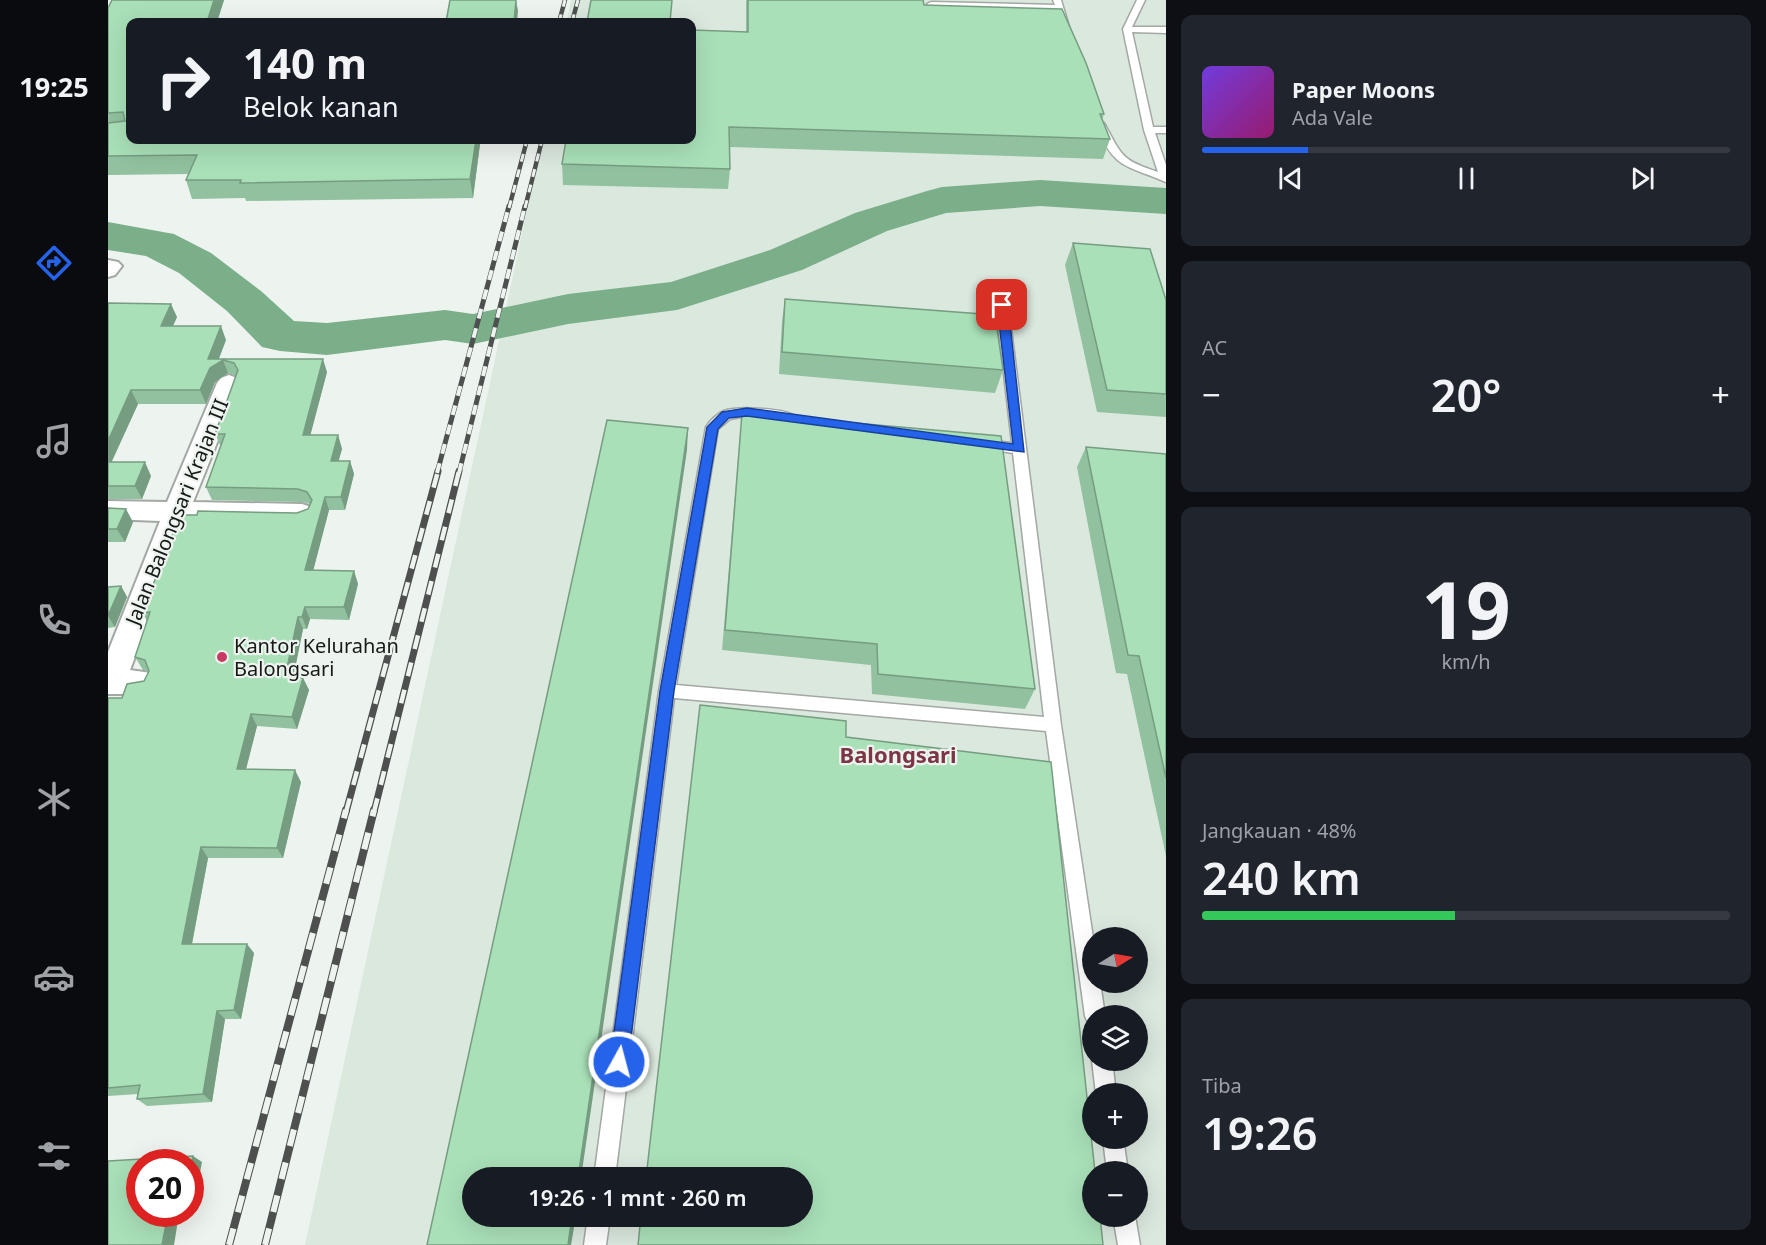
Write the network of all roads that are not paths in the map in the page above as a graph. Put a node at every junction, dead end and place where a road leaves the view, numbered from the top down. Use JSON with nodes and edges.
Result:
{"nodes":[{"id":1,"x":1141,"y":0,"type":"edge"},
{"id":2,"x":931,"y":4,"type":"edge"},
{"id":3,"x":1058,"y":4,"type":"edge"},
{"id":4,"x":1127,"y":29,"type":"junction"},
{"id":5,"x":1166,"y":30,"type":"edge"},
{"id":6,"x":1071,"y":40,"type":"edge"},
{"id":7,"x":1098,"y":116,"type":"edge"},
{"id":8,"x":1149,"y":130,"type":"junction"},
{"id":9,"x":1166,"y":130,"type":"edge"},
{"id":10,"x":1166,"y":178,"type":"edge"},
{"id":11,"x":1002,"y":305,"type":"dead end"},
{"id":12,"x":229,"y":383,"type":"dead end"},
{"id":13,"x":806,"y":420,"type":"edge"},
{"id":14,"x":972,"y":442,"type":"edge"},
{"id":15,"x":1020,"y":449,"type":"junction"},
{"id":16,"x":179,"y":509,"type":"junction"},
{"id":17,"x":108,"y":510,"type":"edge"},
{"id":18,"x":302,"y":513,"type":"edge"},
{"id":19,"x":120,"y":682,"type":"edge"},
{"id":20,"x":667,"y":691,"type":"junction"},
{"id":21,"x":1053,"y":725,"type":"junction"},
{"id":22,"x":1093,"y":1005,"type":"edge"},
{"id":23,"x":605,"y":1167,"type":"edge"},
{"id":24,"x":597,"y":1227,"type":"edge"},
{"id":25,"x":1126,"y":1227,"type":"edge"},
{"id":26,"x":595,"y":1245,"type":"edge"},
{"id":27,"x":1128,"y":1245,"type":"edge"}],
"edges":[{"from":1,"to":4,"type":"lane"},
{"from":2,"to":3,"type":"lane"},
{"from":3,"to":6,"type":"lane"},
{"from":4,"to":5,"type":"lane"},
{"from":4,"to":8,"type":"lane"},
{"from":7,"to":10,"type":"lane"},
{"from":8,"to":9,"type":"lane"},
{"from":8,"to":10,"type":"lane"},
{"from":11,"to":15,"type":"lane"},
{"from":12,"to":16,"type":"street","name":"Jalan Balongsari Krajan III"},
{"from":13,"to":20,"type":"lane"},
{"from":14,"to":15,"type":"lane"},
{"from":15,"to":21,"type":"lane"},
{"from":16,"to":17,"type":"street"},
{"from":16,"to":18,"type":"street"},
{"from":16,"to":19,"type":"street","name":"Jalan Balongsari Krajan III"},
{"from":20,"to":21,"type":"lane"},
{"from":20,"to":23,"type":"lane"},
{"from":21,"to":22,"type":"lane"},
{"from":24,"to":26,"type":"lane"},
{"from":25,"to":27,"type":"lane"}]}
